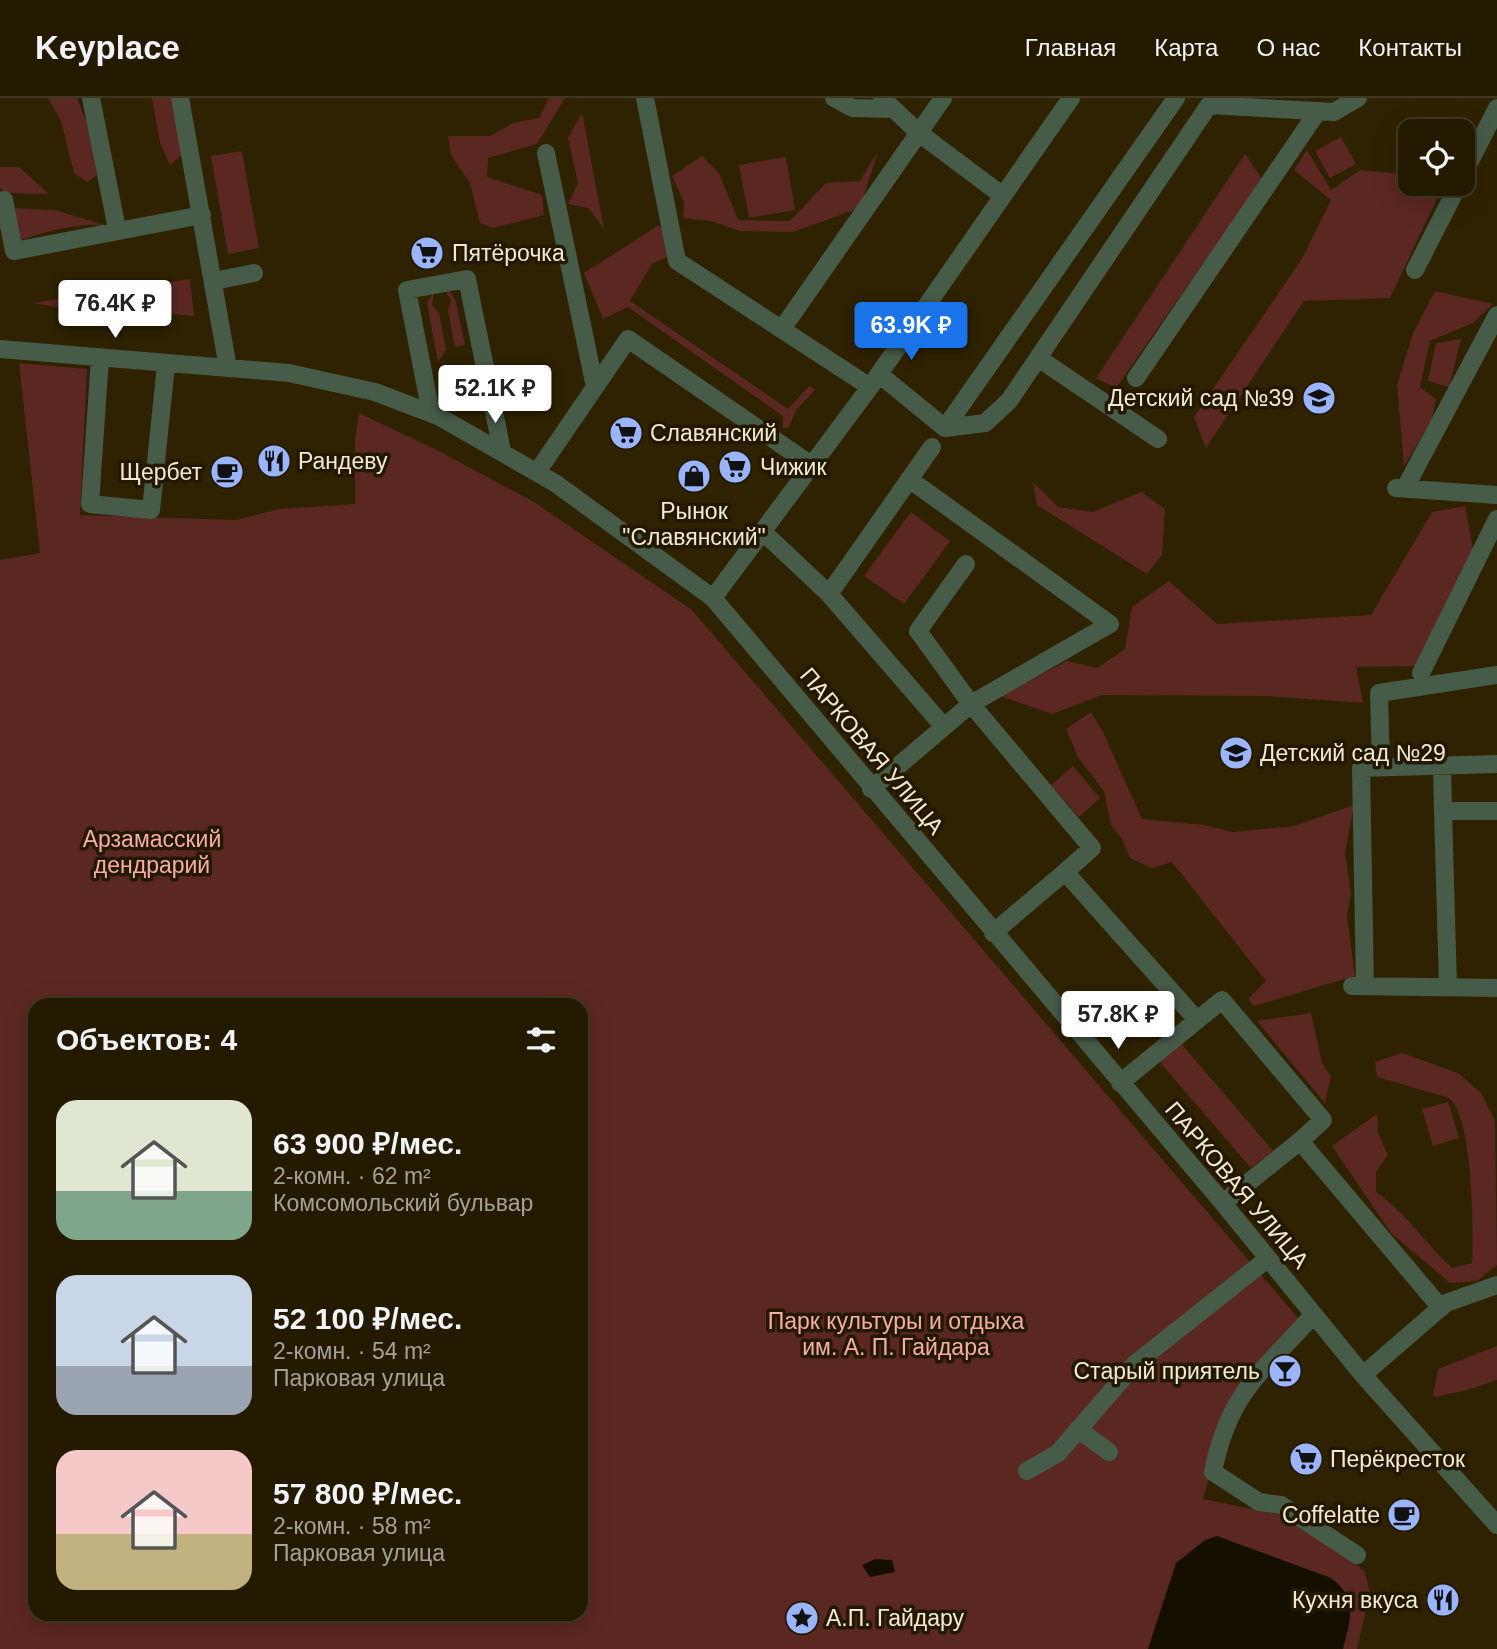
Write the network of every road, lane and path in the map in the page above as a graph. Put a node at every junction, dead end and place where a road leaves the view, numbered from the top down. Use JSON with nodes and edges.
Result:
{"nodes":[{"id":1,"x":91,"y":98,"type":"edge"},
{"id":2,"x":180,"y":98,"type":"edge"},
{"id":3,"x":645,"y":98,"type":"edge"},
{"id":4,"x":834,"y":98,"type":"edge"},
{"id":5,"x":943,"y":98,"type":"edge"},
{"id":6,"x":1070,"y":98,"type":"edge"},
{"id":7,"x":1176,"y":98,"type":"edge"},
{"id":8,"x":1358,"y":98,"type":"edge"},
{"id":9,"x":887,"y":104,"type":"edge"},
{"id":10,"x":1497,"y":108,"type":"edge"},
{"id":11,"x":1318,"y":111,"type":"junction"},
{"id":12,"x":919,"y":133,"type":"junction"},
{"id":13,"x":1475,"y":151,"type":"edge"},
{"id":14,"x":547,"y":153,"type":"dead end"},
{"id":15,"x":1003,"y":196,"type":"junction"},
{"id":16,"x":1453,"y":196,"type":"edge"},
{"id":17,"x":0,"y":201,"type":"edge"},
{"id":18,"x":202,"y":215,"type":"junction"},
{"id":19,"x":117,"y":229,"type":"junction"},
{"id":20,"x":1415,"y":270,"type":"dead end"},
{"id":21,"x":254,"y":274,"type":"dead end"},
{"id":22,"x":214,"y":282,"type":"junction"},
{"id":23,"x":1497,"y":315,"type":"edge"},
{"id":24,"x":782,"y":329,"type":"junction"},
{"id":25,"x":0,"y":349,"type":"edge"},
{"id":26,"x":100,"y":358,"type":"junction"},
{"id":27,"x":1038,"y":358,"type":"junction"},
{"id":28,"x":166,"y":365,"type":"junction"},
{"id":29,"x":228,"y":368,"type":"junction"},
{"id":30,"x":1136,"y":378,"type":"dead end"},
{"id":31,"x":874,"y":381,"type":"junction"},
{"id":32,"x":595,"y":387,"type":"junction"},
{"id":33,"x":431,"y":413,"type":"junction"},
{"id":34,"x":945,"y":428,"type":"junction"},
{"id":35,"x":1158,"y":439,"type":"dead end"},
{"id":36,"x":932,"y":447,"type":"dead end"},
{"id":37,"x":502,"y":451,"type":"junction"},
{"id":38,"x":811,"y":465,"type":"junction"},
{"id":39,"x":537,"y":472,"type":"junction"},
{"id":40,"x":909,"y":479,"type":"junction"},
{"id":41,"x":1497,"y":495,"type":"edge"},
{"id":42,"x":1497,"y":519,"type":"edge"},
{"id":43,"x":762,"y":531,"type":"junction"},
{"id":44,"x":966,"y":564,"type":"dead end"},
{"id":45,"x":829,"y":594,"type":"junction"},
{"id":46,"x":713,"y":598,"type":"junction"},
{"id":47,"x":1421,"y":673,"type":"dead end"},
{"id":48,"x":1497,"y":675,"type":"edge"},
{"id":49,"x":971,"y":704,"type":"junction"},
{"id":50,"x":944,"y":727,"type":"junction"},
{"id":51,"x":1497,"y":764,"type":"edge"},
{"id":52,"x":1442,"y":765,"type":"junction"},
{"id":53,"x":1381,"y":767,"type":"junction"},
{"id":54,"x":870,"y":789,"type":"junction"},
{"id":55,"x":1443,"y":811,"type":"junction"},
{"id":56,"x":1497,"y":811,"type":"edge"},
{"id":57,"x":1065,"y":872,"type":"junction"},
{"id":58,"x":993,"y":933,"type":"junction"},
{"id":59,"x":1448,"y":987,"type":"junction"},
{"id":60,"x":1497,"y":988,"type":"edge"},
{"id":61,"x":1197,"y":1020,"type":"junction"},
{"id":62,"x":1120,"y":1083,"type":"junction"},
{"id":63,"x":1300,"y":1141,"type":"junction"},
{"id":64,"x":1223,"y":1203,"type":"junction"},
{"id":65,"x":1266,"y":1260,"type":"junction"},
{"id":66,"x":1497,"y":1285,"type":"edge"},
{"id":67,"x":1441,"y":1308,"type":"junction"},
{"id":68,"x":1312,"y":1315,"type":"junction"},
{"id":69,"x":1363,"y":1375,"type":"junction"},
{"id":70,"x":1078,"y":1429,"type":"junction"},
{"id":71,"x":1109,"y":1452,"type":"dead end"},
{"id":72,"x":1027,"y":1471,"type":"dead end"},
{"id":73,"x":1497,"y":1525,"type":"edge"},
{"id":74,"x":1357,"y":1555,"type":"dead end"}],
"edges":[{"from":1,"to":19,"type":"street"},
{"from":2,"to":18,"type":"street"},
{"from":3,"to":24,"type":"street"},
{"from":4,"to":9,"type":"street"},
{"from":5,"to":12,"type":"street"},
{"from":6,"to":15,"type":"street"},
{"from":7,"to":34,"type":"street"},
{"from":8,"to":11,"type":"street"},
{"from":9,"to":12,"type":"street"},
{"from":10,"to":13,"type":"street"},
{"from":11,"to":27,"type":"street"},
{"from":11,"to":30,"type":"street"},
{"from":12,"to":15,"type":"street"},
{"from":12,"to":24,"type":"street"},
{"from":14,"to":32,"type":"street"},
{"from":15,"to":31,"type":"street"},
{"from":16,"to":20,"type":"street"},
{"from":17,"to":19,"type":"street"},
{"from":18,"to":19,"type":"street"},
{"from":18,"to":22,"type":"street"},
{"from":21,"to":22,"type":"street"},
{"from":22,"to":29,"type":"street"},
{"from":23,"to":41,"type":"street"},
{"from":24,"to":31,"type":"street"},
{"from":25,"to":26,"type":"street","name":"ПАРКОВАЯ УЛИЦА"},
{"from":26,"to":28,"type":"street","name":"ПАРКОВАЯ УЛИЦА"},
{"from":26,"to":28,"type":"street"},
{"from":27,"to":34,"type":"street"},
{"from":27,"to":35,"type":"street"},
{"from":28,"to":29,"type":"street","name":"ПАРКОВАЯ УЛИЦА"},
{"from":29,"to":33,"type":"street","name":"ПАРКОВАЯ УЛИЦА"},
{"from":31,"to":34,"type":"street"},
{"from":31,"to":38,"type":"street"},
{"from":32,"to":38,"type":"street"},
{"from":32,"to":39,"type":"street"},
{"from":33,"to":37,"type":"street","name":"ПАРКОВАЯ УЛИЦА"},
{"from":33,"to":37,"type":"street"},
{"from":36,"to":40,"type":"street"},
{"from":37,"to":39,"type":"street","name":"ПАРКОВАЯ УЛИЦА"},
{"from":38,"to":43,"type":"street"},
{"from":39,"to":46,"type":"street","name":"ПАРКОВАЯ УЛИЦА"},
{"from":40,"to":45,"type":"street"},
{"from":40,"to":49,"type":"street"},
{"from":42,"to":47,"type":"street"},
{"from":43,"to":45,"type":"street"},
{"from":43,"to":46,"type":"street"},
{"from":44,"to":49,"type":"street"},
{"from":45,"to":50,"type":"street"},
{"from":46,"to":54,"type":"street","name":"ПАРКОВАЯ УЛИЦА"},
{"from":48,"to":53,"type":"street"},
{"from":49,"to":50,"type":"street"},
{"from":49,"to":57,"type":"street"},
{"from":50,"to":54,"type":"street"},
{"from":51,"to":52,"type":"street"},
{"from":52,"to":53,"type":"street"},
{"from":52,"to":55,"type":"street"},
{"from":53,"to":59,"type":"street"},
{"from":54,"to":58,"type":"street","name":"ПАРКОВАЯ УЛИЦА"},
{"from":55,"to":56,"type":"street"},
{"from":55,"to":59,"type":"street"},
{"from":57,"to":58,"type":"street"},
{"from":57,"to":61,"type":"street"},
{"from":58,"to":62,"type":"street","name":"ПАРКОВАЯ УЛИЦА"},
{"from":59,"to":60,"type":"street"},
{"from":61,"to":62,"type":"street"},
{"from":61,"to":63,"type":"street"},
{"from":62,"to":64,"type":"street","name":"ПАРКОВАЯ УЛИЦА"},
{"from":63,"to":64,"type":"street"},
{"from":63,"to":67,"type":"street"},
{"from":64,"to":65,"type":"street","name":"ПАРКОВАЯ УЛИЦА"},
{"from":65,"to":68,"type":"street","name":"ПАРКОВАЯ УЛИЦА"},
{"from":65,"to":70,"type":"street"},
{"from":66,"to":67,"type":"street"},
{"from":67,"to":69,"type":"street"},
{"from":68,"to":69,"type":"street","name":"ПАРКОВАЯ УЛИЦА"},
{"from":68,"to":74,"type":"street"},
{"from":69,"to":73,"type":"street","name":"ПАРКОВАЯ УЛИЦА"},
{"from":70,"to":71,"type":"street"},
{"from":70,"to":72,"type":"street"}]}
